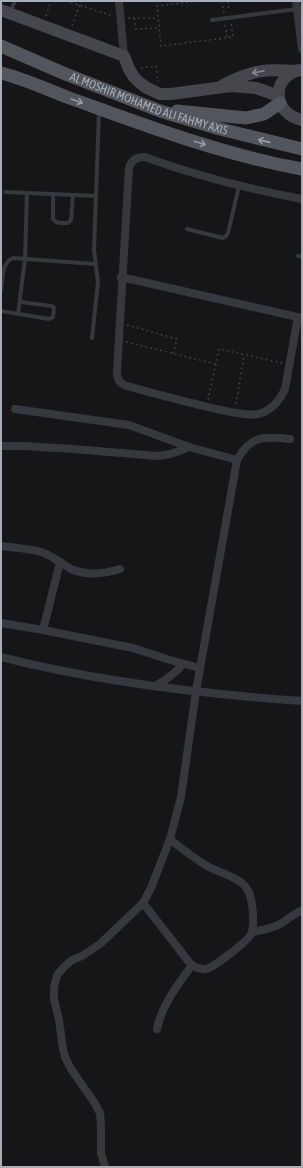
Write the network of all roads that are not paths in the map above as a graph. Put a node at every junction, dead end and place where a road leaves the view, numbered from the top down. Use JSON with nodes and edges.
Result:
{"nodes":[{"id":1,"x":15,"y":1,"type":"edge"},
{"id":2,"x":119,"y":1,"type":"edge"},
{"id":3,"x":297,"y":5,"type":"edge"},
{"id":4,"x":5,"y":12,"type":"edge"},
{"id":5,"x":212,"y":20,"type":"dead end"},
{"id":6,"x":1,"y":35,"type":"edge"},
{"id":7,"x":1,"y":46,"type":"edge"},
{"id":8,"x":302,"y":49,"type":"edge"},
{"id":9,"x":17,"y":52,"type":"junction"},
{"id":10,"x":124,"y":56,"type":"junction"},
{"id":11,"x":38,"y":63,"type":"junction"},
{"id":12,"x":299,"y":70,"type":"edge"},
{"id":13,"x":1,"y":73,"type":"edge"},
{"id":14,"x":63,"y":73,"type":"junction"},
{"id":15,"x":30,"y":82,"type":"junction"},
{"id":16,"x":219,"y":88,"type":"junction"},
{"id":17,"x":54,"y":93,"type":"junction"},
{"id":18,"x":280,"y":100,"type":"junction"},
{"id":19,"x":99,"y":109,"type":"junction"},
{"id":20,"x":160,"y":111,"type":"junction"},
{"id":21,"x":302,"y":120,"type":"edge"},
{"id":22,"x":302,"y":149,"type":"edge"},
{"id":23,"x":302,"y":169,"type":"edge"},
{"id":24,"x":239,"y":186,"type":"junction"},
{"id":25,"x":5,"y":192,"type":"dead end"},
{"id":26,"x":27,"y":193,"type":"junction"},
{"id":27,"x":53,"y":194,"type":"junction"},
{"id":28,"x":72,"y":195,"type":"junction"},
{"id":29,"x":96,"y":196,"type":"junction"},
{"id":30,"x":302,"y":199,"type":"edge"},
{"id":31,"x":187,"y":229,"type":"dead end"},
{"id":32,"x":25,"y":259,"type":"junction"},
{"id":33,"x":95,"y":264,"type":"junction"},
{"id":34,"x":121,"y":278,"type":"junction"},
{"id":35,"x":1,"y":290,"type":"edge"},
{"id":36,"x":20,"y":302,"type":"junction"},
{"id":37,"x":1,"y":310,"type":"edge"},
{"id":38,"x":18,"y":314,"type":"junction"},
{"id":39,"x":300,"y":318,"type":"edge"},
{"id":40,"x":92,"y":338,"type":"dead end"},
{"id":41,"x":15,"y":409,"type":"dead end"},
{"id":42,"x":290,"y":439,"type":"dead end"},
{"id":43,"x":1,"y":446,"type":"edge"},
{"id":44,"x":189,"y":447,"type":"junction"},
{"id":45,"x":237,"y":460,"type":"junction"},
{"id":46,"x":1,"y":546,"type":"edge"},
{"id":47,"x":60,"y":562,"type":"junction"},
{"id":48,"x":120,"y":569,"type":"dead end"},
{"id":49,"x":1,"y":623,"type":"edge"},
{"id":50,"x":43,"y":630,"type":"junction"},
{"id":51,"x":1,"y":657,"type":"edge"},
{"id":52,"x":183,"y":664,"type":"junction"},
{"id":53,"x":200,"y":668,"type":"junction"},
{"id":54,"x":155,"y":686,"type":"junction"},
{"id":55,"x":196,"y":691,"type":"junction"},
{"id":56,"x":302,"y":701,"type":"edge"},
{"id":57,"x":170,"y":839,"type":"junction"},
{"id":58,"x":142,"y":903,"type":"junction"},
{"id":59,"x":302,"y":911,"type":"edge"},
{"id":60,"x":252,"y":932,"type":"junction"},
{"id":61,"x":192,"y":965,"type":"junction"},
{"id":62,"x":157,"y":1029,"type":"dead end"},
{"id":63,"x":105,"y":1167,"type":"edge"}],
"edges":[{"from":1,"to":4,"type":"lane"},
{"from":2,"to":10,"type":"street"},
{"from":3,"to":5,"type":"lane"},
{"from":3,"to":8,"type":"street"},
{"from":4,"to":10,"type":"street"},
{"from":6,"to":9,"type":"main road"},
{"from":7,"to":9,"type":"main road","name":"AL MOSHIR MOHAMED ALI FAHMY AXIS"},
{"from":9,"to":11,"type":"main road","name":"AL MOSHIR MOHAMED ALI FAHMY AXIS"},
{"from":10,"to":16,"type":"street"},
{"from":11,"to":14,"type":"main road","name":"AL MOSHIR MOHAMED ALI FAHMY AXIS"},
{"from":11,"to":15,"type":"main road"},
{"from":12,"to":16,"type":"street","one_way":true},
{"from":12,"to":18,"type":"street"},
{"from":13,"to":15,"type":"main road","name":"AL MOSHIR MOHAMED ALI FAHMY AXIS"},
{"from":14,"to":17,"type":"main road"},
{"from":14,"to":20,"type":"main road","name":"AL MOSHIR MOHAMED ALI FAHMY AXIS"},
{"from":15,"to":17,"type":"main road","name":"AL MOSHIR MOHAMED ALI FAHMY AXIS"},
{"from":16,"to":18,"type":"street"},
{"from":17,"to":19,"type":"main road","name":"AL MOSHIR MOHAMED ALI FAHMY AXIS","one_way":true},
{"from":18,"to":20,"type":"main road"},
{"from":18,"to":21,"type":"street"},
{"from":19,"to":23,"type":"main road","name":"AL MOSHIR MOHAMED ALI FAHMY AXIS","one_way":true},
{"from":19,"to":29,"type":"lane"},
{"from":22,"to":20,"type":"main road","name":"AL MOSHIR MOHAMED ALI FAHMY AXIS","one_way":true},
{"from":24,"to":30,"type":"street"},
{"from":24,"to":31,"type":"lane"},
{"from":24,"to":34,"type":"street"},
{"from":25,"to":26,"type":"lane"},
{"from":26,"to":27,"type":"lane"},
{"from":26,"to":32,"type":"lane"},
{"from":27,"to":28,"type":"lane"},
{"from":27,"to":28,"type":"lane"},
{"from":28,"to":29,"type":"lane"},
{"from":29,"to":33,"type":"lane"},
{"from":32,"to":33,"type":"lane"},
{"from":32,"to":35,"type":"lane"},
{"from":32,"to":36,"type":"lane"},
{"from":33,"to":40,"type":"lane"},
{"from":34,"to":39,"type":"street"},
{"from":34,"to":39,"type":"street"},
{"from":36,"to":38,"type":"lane"},
{"from":36,"to":38,"type":"lane"},
{"from":37,"to":38,"type":"lane"},
{"from":41,"to":44,"type":"street"},
{"from":42,"to":45,"type":"street"},
{"from":43,"to":44,"type":"street"},
{"from":44,"to":45,"type":"street"},
{"from":45,"to":53,"type":"street"},
{"from":46,"to":47,"type":"street"},
{"from":47,"to":48,"type":"street"},
{"from":47,"to":50,"type":"street"},
{"from":49,"to":50,"type":"street"},
{"from":50,"to":52,"type":"street"},
{"from":51,"to":54,"type":"street"},
{"from":52,"to":53,"type":"street"},
{"from":52,"to":54,"type":"street"},
{"from":53,"to":55,"type":"street"},
{"from":54,"to":55,"type":"street"},
{"from":55,"to":56,"type":"street"},
{"from":55,"to":57,"type":"street"},
{"from":57,"to":58,"type":"street"},
{"from":57,"to":60,"type":"street"},
{"from":58,"to":61,"type":"street"},
{"from":58,"to":63,"type":"street"},
{"from":59,"to":60,"type":"street"},
{"from":60,"to":61,"type":"street"},
{"from":61,"to":62,"type":"street"}]}
